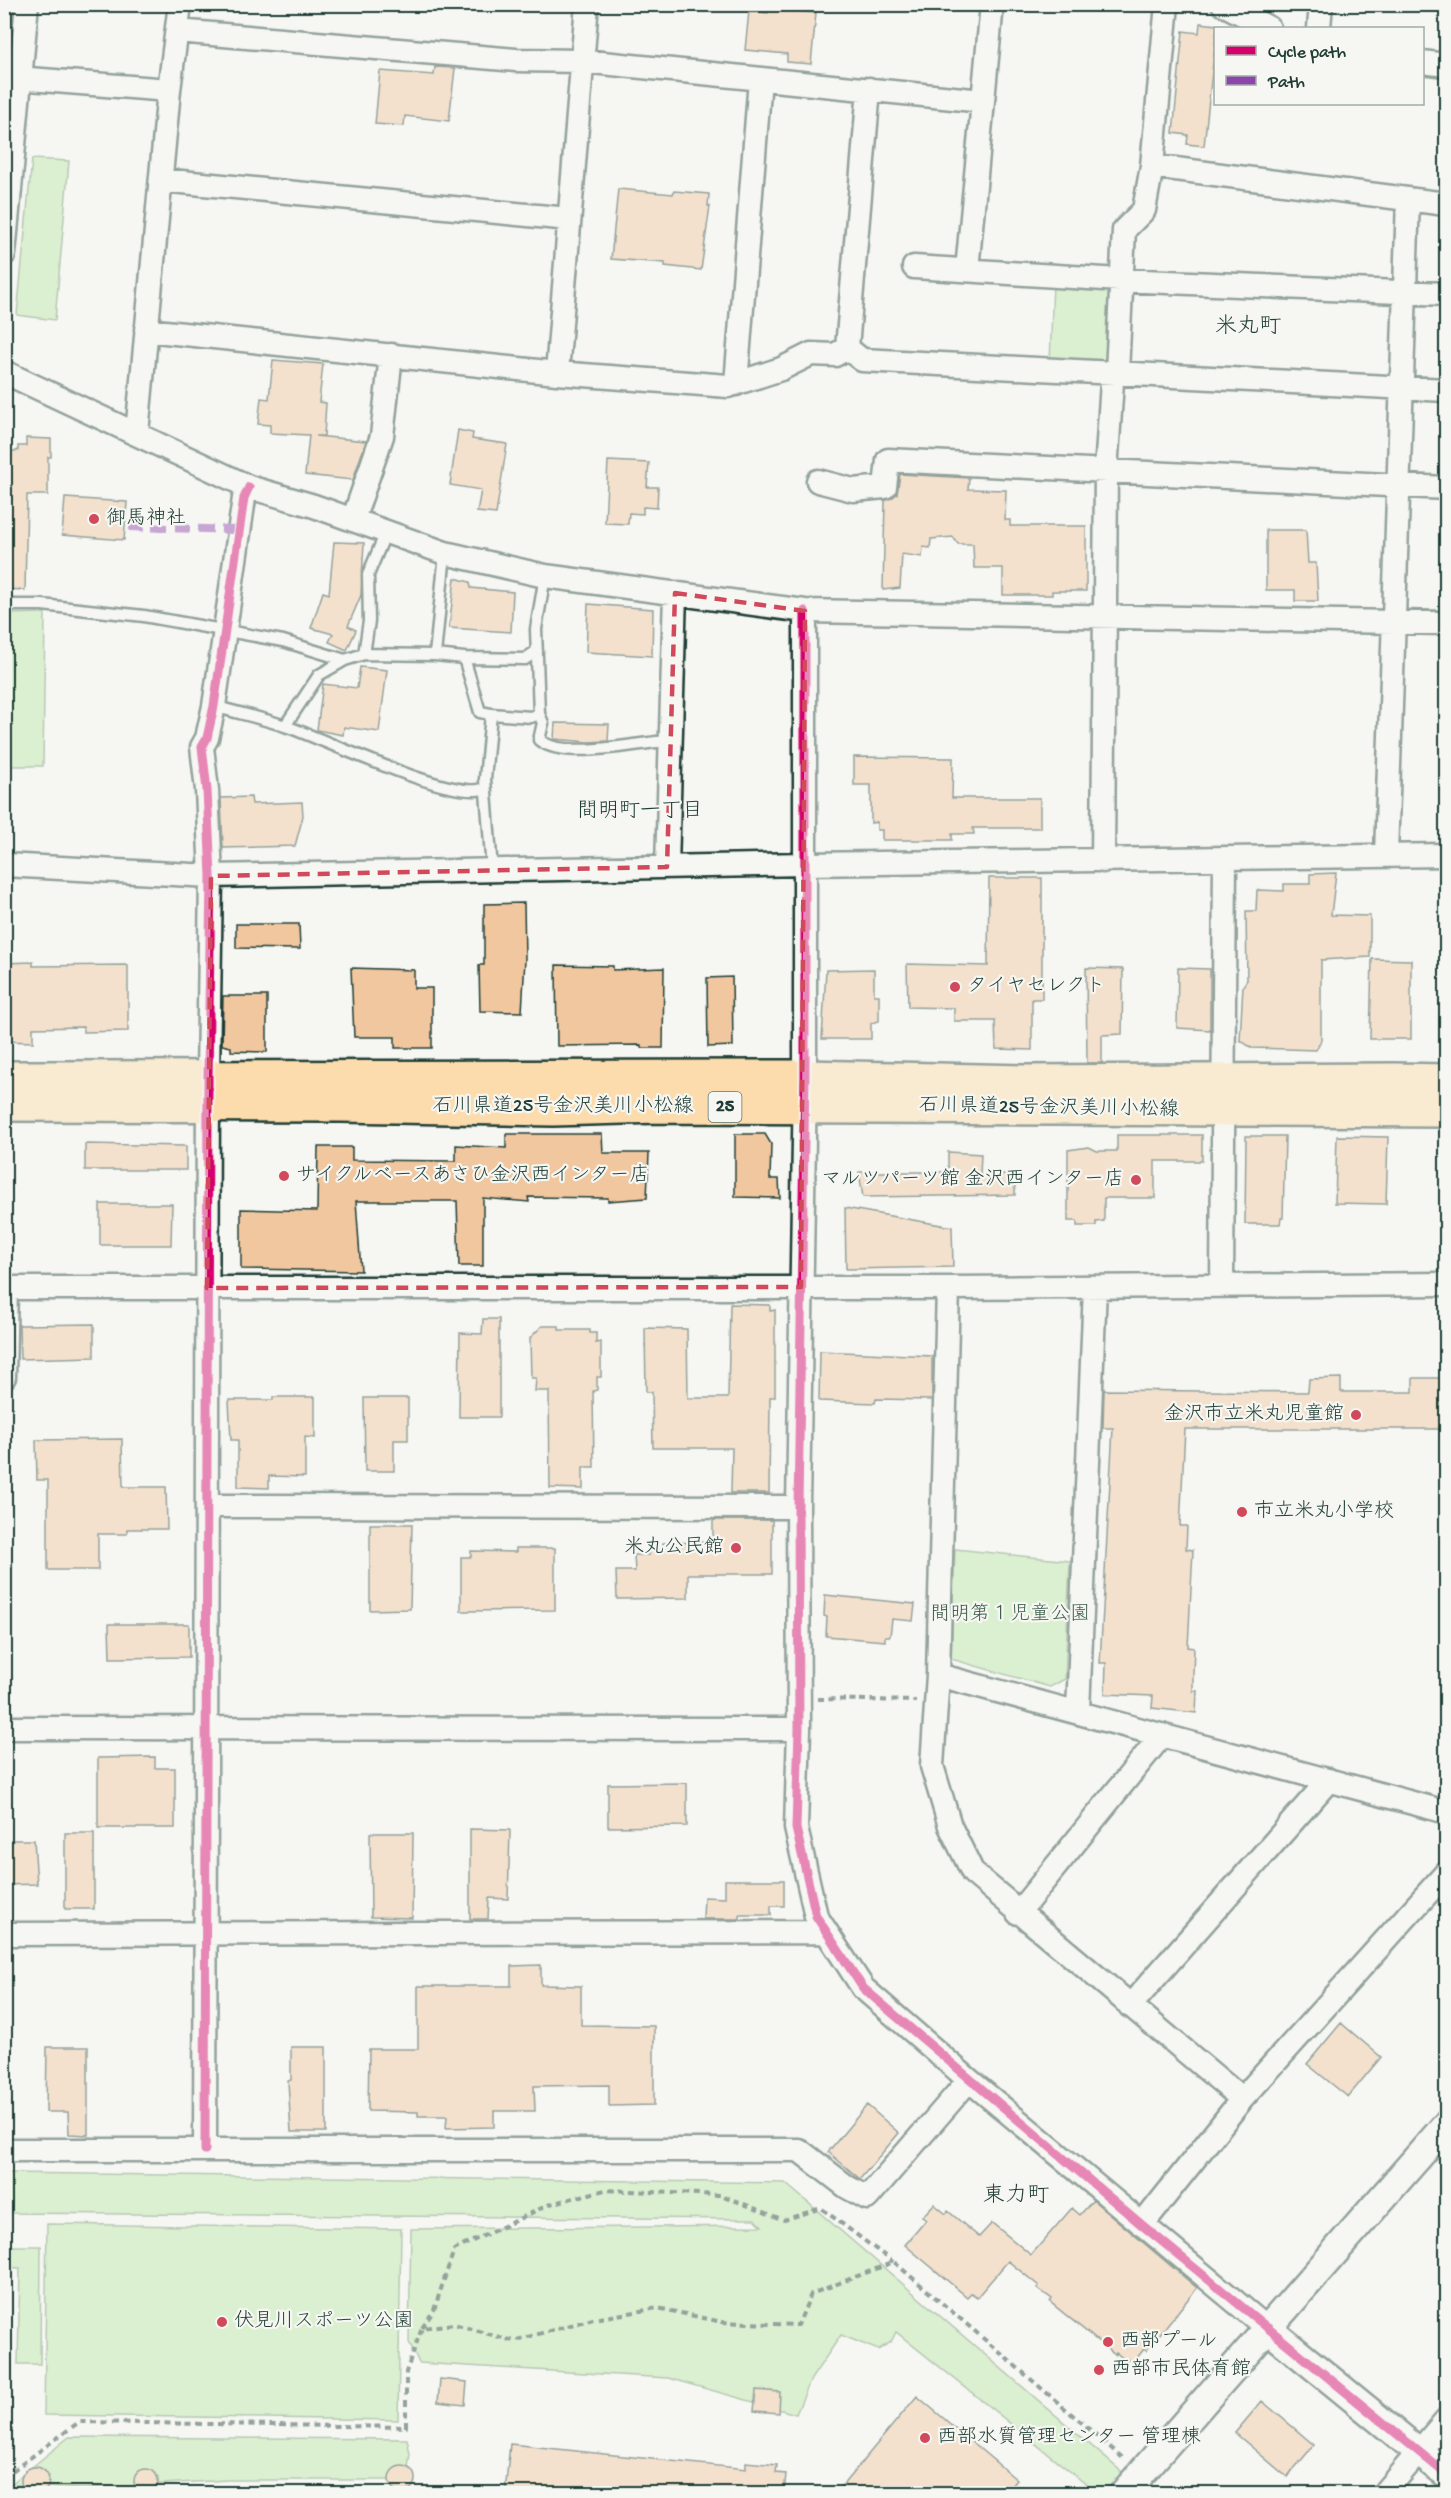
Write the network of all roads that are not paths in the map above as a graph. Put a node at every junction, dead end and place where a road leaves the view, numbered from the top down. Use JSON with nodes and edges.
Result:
{"nodes":[{"id":1,"x":27,"y":4,"type":"edge"},
{"id":2,"x":180,"y":4,"type":"edge"},
{"id":3,"x":587,"y":4,"type":"edge"},
{"id":4,"x":992,"y":4,"type":"edge"},
{"id":5,"x":1167,"y":4,"type":"edge"},
{"id":6,"x":1223,"y":4,"type":"edge"},
{"id":7,"x":1321,"y":4,"type":"edge"},
{"id":8,"x":1267,"y":27,"type":"edge"},
{"id":9,"x":1319,"y":27,"type":"edge"},
{"id":10,"x":177,"y":31,"type":"junction"},
{"id":11,"x":582,"y":61,"type":"junction"},
{"id":12,"x":1424,"y":62,"type":"edge"},
{"id":13,"x":1446,"y":65,"type":"edge"},
{"id":14,"x":13,"y":77,"type":"edge"},
{"id":15,"x":760,"y":79,"type":"junction"},
{"id":16,"x":869,"y":89,"type":"junction"},
{"id":17,"x":169,"y":90,"type":"junction"},
{"id":18,"x":983,"y":101,"type":"junction"},
{"id":19,"x":1152,"y":166,"type":"junction"},
{"id":20,"x":161,"y":180,"type":"junction"},
{"id":21,"x":7,"y":200,"type":"edge"},
{"id":22,"x":1408,"y":200,"type":"junction"},
{"id":23,"x":1446,"y":204,"type":"edge"},
{"id":24,"x":569,"y":219,"type":"junction"},
{"id":25,"x":4,"y":254,"type":"edge"},
{"id":26,"x":914,"y":267,"type":"dead end"},
{"id":27,"x":967,"y":270,"type":"junction"},
{"id":28,"x":1120,"y":280,"type":"junction"},
{"id":29,"x":1405,"y":292,"type":"junction"},
{"id":30,"x":1446,"y":294,"type":"edge"},
{"id":31,"x":146,"y":330,"type":"junction"},
{"id":32,"x":847,"y":348,"type":"junction"},
{"id":33,"x":391,"y":355,"type":"junction"},
{"id":34,"x":4,"y":372,"type":"edge"},
{"id":35,"x":1117,"y":372,"type":"junction"},
{"id":36,"x":557,"y":373,"type":"junction"},
{"id":37,"x":736,"y":384,"type":"junction"},
{"id":38,"x":1402,"y":388,"type":"junction"},
{"id":39,"x":1446,"y":390,"type":"edge"},
{"id":40,"x":137,"y":433,"type":"junction"},
{"id":41,"x":1106,"y":471,"type":"junction"},
{"id":42,"x":818,"y":481,"type":"dead end"},
{"id":43,"x":1399,"y":485,"type":"junction"},
{"id":44,"x":249,"y":487,"type":"junction"},
{"id":45,"x":1446,"y":488,"type":"edge"},
{"id":46,"x":353,"y":520,"type":"junction"},
{"id":47,"x":386,"y":532,"type":"junction"},
{"id":48,"x":445,"y":553,"type":"junction"},
{"id":49,"x":545,"y":576,"type":"junction"},
{"id":50,"x":675,"y":593,"type":"junction"},
{"id":51,"x":4,"y":606,"type":"edge"},
{"id":52,"x":805,"y":611,"type":"junction"},
{"id":53,"x":1104,"y":618,"type":"junction"},
{"id":54,"x":1394,"y":622,"type":"junction"},
{"id":55,"x":1446,"y":623,"type":"edge"},
{"id":56,"x":226,"y":630,"type":"junction"},
{"id":57,"x":537,"y":651,"type":"junction"},
{"id":58,"x":364,"y":654,"type":"junction"},
{"id":59,"x":435,"y":655,"type":"junction"},
{"id":60,"x":464,"y":658,"type":"junction"},
{"id":61,"x":345,"y":660,"type":"junction"},
{"id":62,"x":214,"y":706,"type":"junction"},
{"id":63,"x":491,"y":714,"type":"junction"},
{"id":64,"x":539,"y":714,"type":"junction"},
{"id":65,"x":285,"y":726,"type":"junction"},
{"id":66,"x":670,"y":741,"type":"junction"},
{"id":67,"x":485,"y":788,"type":"junction"},
{"id":68,"x":1386,"y":855,"type":"junction"},
{"id":69,"x":1446,"y":855,"type":"edge"},
{"id":70,"x":1225,"y":859,"type":"junction"},
{"id":71,"x":1103,"y":861,"type":"junction"},
{"id":72,"x":805,"y":864,"type":"junction"},
{"id":73,"x":4,"y":865,"type":"edge"},
{"id":74,"x":667,"y":867,"type":"junction"},
{"id":75,"x":492,"y":870,"type":"junction"},
{"id":76,"x":211,"y":876,"type":"junction"},
{"id":77,"x":4,"y":1078,"type":"edge"},
{"id":78,"x":1446,"y":1081,"type":"edge"},
{"id":79,"x":208,"y":1091,"type":"junction"},
{"id":80,"x":805,"y":1092,"type":"junction"},
{"id":81,"x":1223,"y":1096,"type":"junction"},
{"id":82,"x":4,"y":1104,"type":"edge"},
{"id":83,"x":1446,"y":1110,"type":"edge"},
{"id":84,"x":1446,"y":1284,"type":"edge"},
{"id":85,"x":1222,"y":1285,"type":"junction"},
{"id":86,"x":801,"y":1287,"type":"junction"},
{"id":87,"x":1095,"y":1287,"type":"junction"},
{"id":88,"x":5,"y":1288,"type":"edge"},
{"id":89,"x":207,"y":1288,"type":"junction"},
{"id":90,"x":948,"y":1288,"type":"junction"},
{"id":91,"x":4,"y":1377,"type":"edge"},
{"id":92,"x":207,"y":1506,"type":"junction"},
{"id":93,"x":798,"y":1507,"type":"junction"},
{"id":94,"x":938,"y":1675,"type":"junction"},
{"id":95,"x":1078,"y":1712,"type":"junction"},
{"id":96,"x":4,"y":1728,"type":"edge"},
{"id":97,"x":206,"y":1729,"type":"junction"},
{"id":98,"x":800,"y":1729,"type":"junction"},
{"id":99,"x":1162,"y":1735,"type":"junction"},
{"id":100,"x":1329,"y":1780,"type":"junction"},
{"id":101,"x":1446,"y":1812,"type":"edge"},
{"id":102,"x":1446,"y":1873,"type":"edge"},
{"id":103,"x":1018,"y":1913,"type":"junction"},
{"id":104,"x":824,"y":1932,"type":"junction"},
{"id":105,"x":4,"y":1934,"type":"edge"},
{"id":106,"x":206,"y":1934,"type":"junction"},
{"id":107,"x":1130,"y":2006,"type":"junction"},
{"id":108,"x":969,"y":2080,"type":"junction"},
{"id":109,"x":1242,"y":2099,"type":"junction"},
{"id":110,"x":1446,"y":2125,"type":"edge"},
{"id":111,"x":4,"y":2150,"type":"edge"},
{"id":112,"x":205,"y":2150,"type":"junction"},
{"id":113,"x":1142,"y":2225,"type":"junction"},
{"id":114,"x":1268,"y":2329,"type":"junction"},
{"id":115,"x":1446,"y":2420,"type":"edge"},
{"id":116,"x":1420,"y":2451,"type":"junction"},
{"id":117,"x":1446,"y":2474,"type":"edge"},
{"id":118,"x":1123,"y":2493,"type":"edge"},
{"id":119,"x":1383,"y":2493,"type":"edge"}],
"edges":[{"from":1,"to":14,"type":"street"},
{"from":2,"to":10,"type":"street"},
{"from":3,"to":11,"type":"street"},
{"from":4,"to":18,"type":"street"},
{"from":5,"to":19,"type":"street"},
{"from":6,"to":8,"type":"street"},
{"from":7,"to":9,"type":"street"},
{"from":10,"to":11,"type":"street"},
{"from":10,"to":17,"type":"street"},
{"from":11,"to":15,"type":"street"},
{"from":11,"to":24,"type":"street"},
{"from":12,"to":13,"type":"street"},
{"from":14,"to":17,"type":"street"},
{"from":14,"to":21,"type":"street"},
{"from":15,"to":16,"type":"street"},
{"from":15,"to":37,"type":"street"},
{"from":16,"to":18,"type":"street"},
{"from":16,"to":32,"type":"street"},
{"from":17,"to":20,"type":"street"},
{"from":18,"to":27,"type":"street"},
{"from":19,"to":22,"type":"street"},
{"from":19,"to":28,"type":"street"},
{"from":20,"to":24,"type":"street"},
{"from":20,"to":31,"type":"street"},
{"from":21,"to":25,"type":"street"},
{"from":22,"to":23,"type":"street"},
{"from":22,"to":29,"type":"street"},
{"from":24,"to":36,"type":"street"},
{"from":26,"to":27,"type":"street"},
{"from":27,"to":28,"type":"street"},
{"from":28,"to":29,"type":"street"},
{"from":28,"to":35,"type":"street"},
{"from":29,"to":30,"type":"street"},
{"from":29,"to":38,"type":"street"},
{"from":31,"to":33,"type":"street"},
{"from":31,"to":40,"type":"street"},
{"from":32,"to":35,"type":"street"},
{"from":32,"to":37,"type":"street"},
{"from":33,"to":36,"type":"street"},
{"from":33,"to":46,"type":"street"},
{"from":34,"to":40,"type":"street"},
{"from":35,"to":38,"type":"street"},
{"from":35,"to":41,"type":"street"},
{"from":36,"to":37,"type":"street"},
{"from":38,"to":39,"type":"street"},
{"from":38,"to":43,"type":"street"},
{"from":40,"to":44,"type":"street"},
{"from":41,"to":42,"type":"street"},
{"from":41,"to":43,"type":"street"},
{"from":41,"to":53,"type":"street"},
{"from":43,"to":45,"type":"street"},
{"from":43,"to":54,"type":"street"},
{"from":44,"to":46,"type":"street"},
{"from":44,"to":56,"type":"street"},
{"from":46,"to":47,"type":"street"},
{"from":47,"to":48,"type":"street"},
{"from":47,"to":58,"type":"lane"},
{"from":48,"to":49,"type":"street"},
{"from":48,"to":59,"type":"lane"},
{"from":49,"to":50,"type":"street"},
{"from":49,"to":57,"type":"lane"},
{"from":50,"to":52,"type":"street"},
{"from":50,"to":66,"type":"street"},
{"from":51,"to":56,"type":"lane"},
{"from":52,"to":53,"type":"street"},
{"from":52,"to":72,"type":"street"},
{"from":53,"to":54,"type":"street"},
{"from":53,"to":71,"type":"street"},
{"from":54,"to":55,"type":"street"},
{"from":54,"to":68,"type":"street"},
{"from":56,"to":61,"type":"lane"},
{"from":56,"to":62,"type":"street"},
{"from":57,"to":60,"type":"lane"},
{"from":57,"to":64,"type":"lane"},
{"from":58,"to":59,"type":"lane"},
{"from":58,"to":61,"type":"lane"},
{"from":59,"to":60,"type":"lane"},
{"from":60,"to":63,"type":"lane"},
{"from":61,"to":65,"type":"lane"},
{"from":62,"to":65,"type":"lane"},
{"from":62,"to":76,"type":"street"},
{"from":63,"to":64,"type":"lane"},
{"from":63,"to":67,"type":"lane"},
{"from":64,"to":66,"type":"lane"},
{"from":65,"to":67,"type":"lane"},
{"from":66,"to":74,"type":"street"},
{"from":67,"to":75,"type":"lane"},
{"from":68,"to":69,"type":"street"},
{"from":68,"to":70,"type":"street"},
{"from":70,"to":71,"type":"street"},
{"from":70,"to":81,"type":"street"},
{"from":71,"to":72,"type":"street"},
{"from":72,"to":74,"type":"street"},
{"from":72,"to":80,"type":"street"},
{"from":73,"to":76,"type":"street"},
{"from":74,"to":75,"type":"street"},
{"from":75,"to":76,"type":"street"},
{"from":76,"to":79,"type":"street"},
{"from":77,"to":79,"type":"main road","name":"石川県道25号金沢美川小松線","number":"25"},
{"from":78,"to":81,"type":"main road","name":"石川県道25号金沢美川小松線","number":"25"},
{"from":79,"to":80,"type":"main road","name":"石川県道25号金沢美川小松線","number":"25"},
{"from":79,"to":82,"type":"main road","name":"石川県道25号金沢美川小松線","number":"25"},
{"from":79,"to":89,"type":"street"},
{"from":80,"to":81,"type":"main road","name":"石川県道25号金沢美川小松線","number":"25"},
{"from":80,"to":86,"type":"street"},
{"from":81,"to":83,"type":"main road","name":"石川県道25号金沢美川小松線","number":"25"},
{"from":81,"to":85,"type":"street"},
{"from":84,"to":85,"type":"street"},
{"from":85,"to":87,"type":"street"},
{"from":86,"to":89,"type":"street"},
{"from":86,"to":90,"type":"street"},
{"from":86,"to":93,"type":"street"},
{"from":87,"to":90,"type":"street"},
{"from":87,"to":95,"type":"street"},
{"from":88,"to":89,"type":"street"},
{"from":88,"to":91,"type":"street"},
{"from":89,"to":92,"type":"street"},
{"from":90,"to":94,"type":"street"},
{"from":92,"to":93,"type":"street"},
{"from":92,"to":97,"type":"street"},
{"from":93,"to":98,"type":"street"},
{"from":94,"to":95,"type":"street"},
{"from":94,"to":103,"type":"street"},
{"from":95,"to":99,"type":"street"},
{"from":96,"to":97,"type":"street"},
{"from":97,"to":98,"type":"street"},
{"from":97,"to":106,"type":"street"},
{"from":98,"to":104,"type":"street"},
{"from":99,"to":100,"type":"street"},
{"from":99,"to":103,"type":"street"},
{"from":100,"to":101,"type":"street"},
{"from":100,"to":107,"type":"street"},
{"from":102,"to":109,"type":"street"},
{"from":103,"to":107,"type":"street"},
{"from":104,"to":106,"type":"street"},
{"from":104,"to":108,"type":"street"},
{"from":105,"to":106,"type":"street"},
{"from":106,"to":112,"type":"street"},
{"from":107,"to":109,"type":"street"},
{"from":108,"to":112,"type":"street"},
{"from":108,"to":113,"type":"street"},
{"from":109,"to":113,"type":"street"},
{"from":110,"to":114,"type":"street"},
{"from":111,"to":112,"type":"street"},
{"from":113,"to":114,"type":"street"},
{"from":114,"to":116,"type":"street"},
{"from":114,"to":118,"type":"street"},
{"from":115,"to":116,"type":"street"},
{"from":116,"to":117,"type":"street"},
{"from":116,"to":119,"type":"street"}]}
